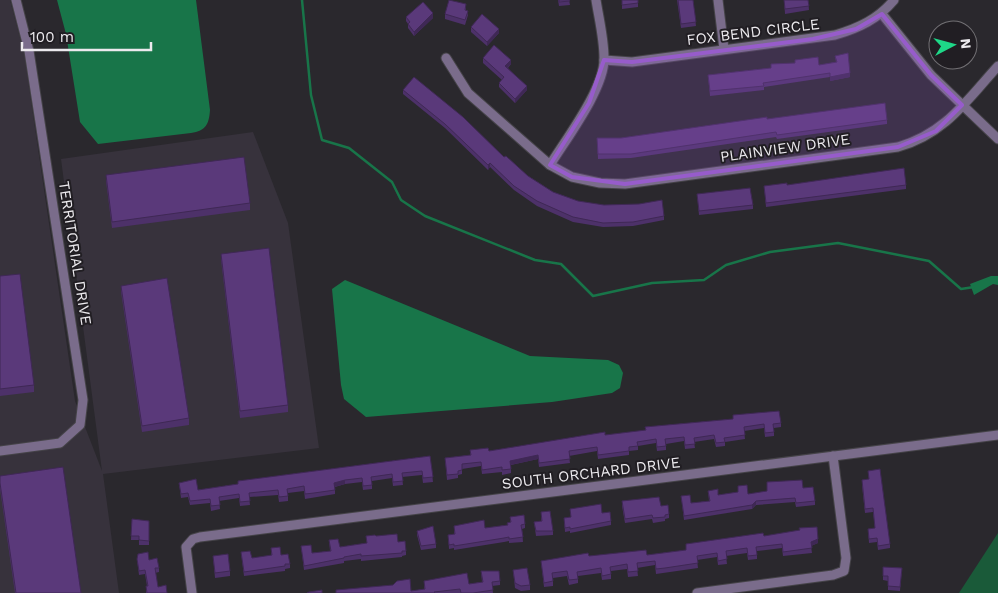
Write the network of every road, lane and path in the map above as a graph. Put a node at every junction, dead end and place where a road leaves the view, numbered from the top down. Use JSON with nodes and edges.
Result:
{"nodes":[{"id":1,"x":16,"y":0,"type":"edge"},
{"id":2,"x":596,"y":0,"type":"edge"},
{"id":3,"x":718,"y":0,"type":"edge"},
{"id":4,"x":894,"y":0,"type":"edge"},
{"id":5,"x":882,"y":14,"type":"junction"},
{"id":6,"x":724,"y":49,"type":"junction"},
{"id":7,"x":446,"y":58,"type":"dead end"},
{"id":8,"x":604,"y":60,"type":"junction"},
{"id":9,"x":998,"y":66,"type":"edge"},
{"id":10,"x":962,"y":105,"type":"junction"},
{"id":11,"x":998,"y":138,"type":"edge"},
{"id":12,"x":550,"y":165,"type":"junction"},
{"id":13,"x":998,"y":435,"type":"edge"},
{"id":14,"x":0,"y":451,"type":"edge"},
{"id":15,"x":833,"y":456,"type":"junction"},
{"id":16,"x":192,"y":593,"type":"edge"},
{"id":17,"x":697,"y":593,"type":"edge"}],
"edges":[{"from":1,"to":14,"type":"street","name":"TERRITORIAL DRIVE"},
{"from":2,"to":8,"type":"street"},
{"from":3,"to":6,"type":"street"},
{"from":4,"to":5,"type":"street","name":"FOX BEND CIRCLE"},
{"from":5,"to":6,"type":"street","name":"FOX BEND CIRCLE"},
{"from":5,"to":10,"type":"street"},
{"from":6,"to":8,"type":"street","name":"FOX BEND CIRCLE"},
{"from":7,"to":12,"type":"street","name":"PLAINVIEW DRIVE"},
{"from":8,"to":12,"type":"street"},
{"from":9,"to":10,"type":"street","name":"PLAINVIEW DRIVE"},
{"from":10,"to":11,"type":"street"},
{"from":10,"to":12,"type":"street","name":"PLAINVIEW DRIVE"},
{"from":13,"to":15,"type":"street","name":"SOUTH ORCHARD DRIVE"},
{"from":15,"to":16,"type":"street","name":"SOUTH ORCHARD DRIVE"},
{"from":15,"to":17,"type":"street"}]}
